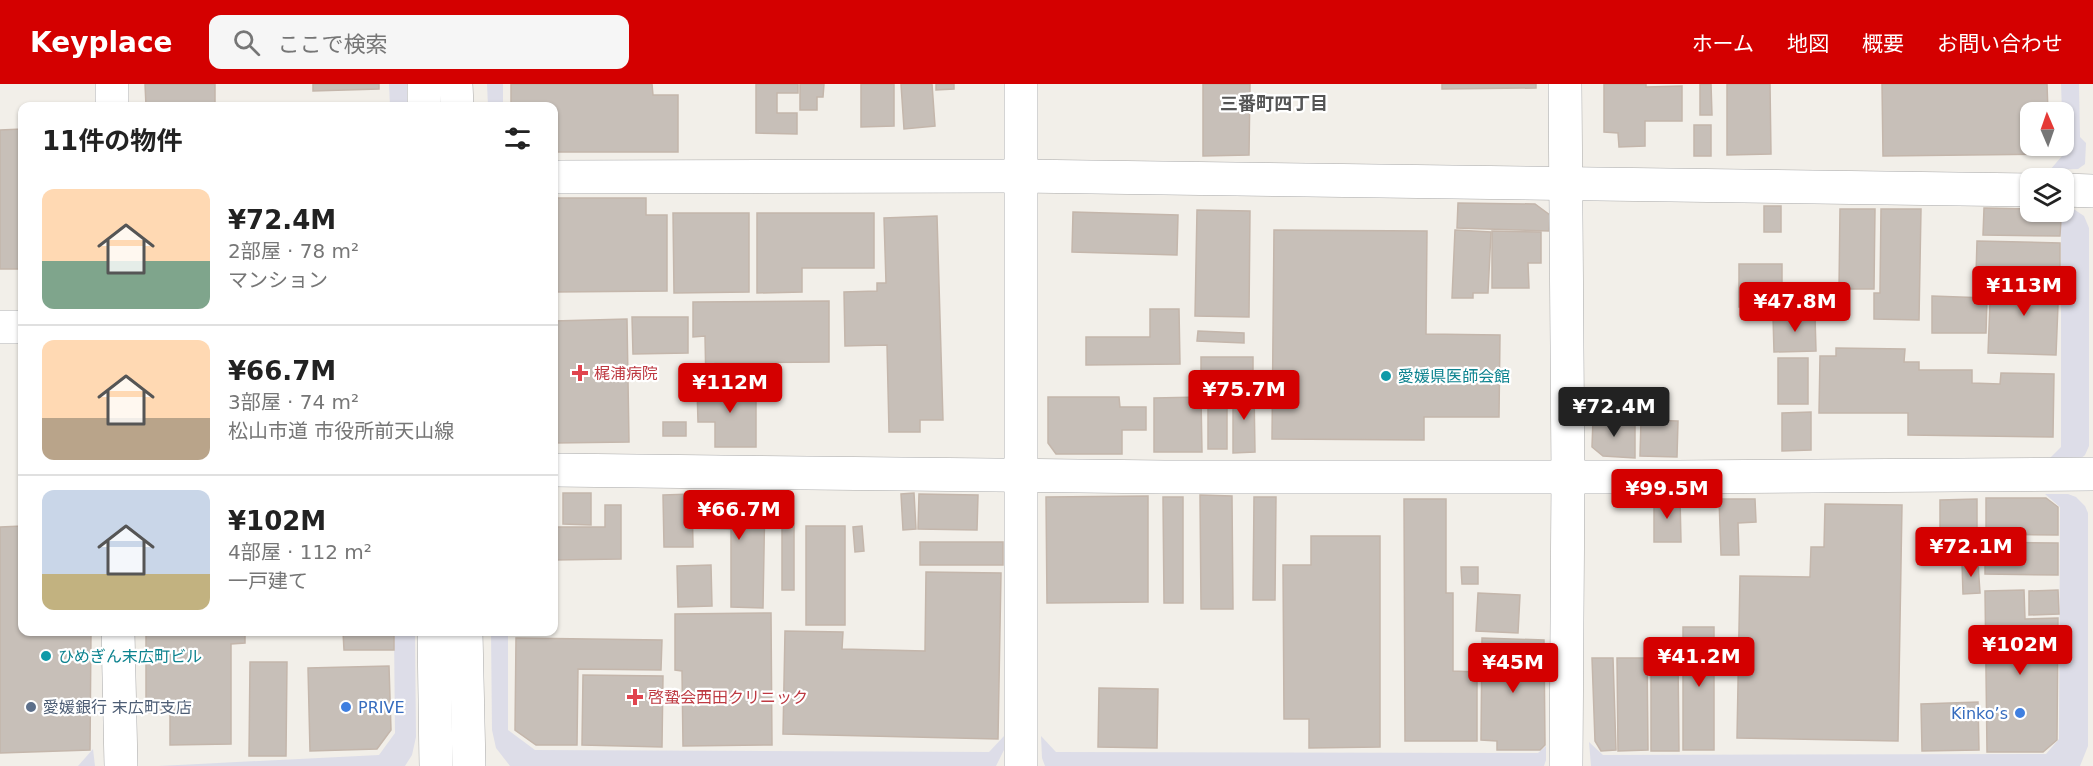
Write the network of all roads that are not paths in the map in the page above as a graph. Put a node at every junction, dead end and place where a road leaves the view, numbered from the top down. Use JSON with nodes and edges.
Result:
{"nodes":[{"id":1,"x":112,"y":84,"type":"edge"},
{"id":2,"x":424,"y":84,"type":"edge"},
{"id":3,"x":456,"y":84,"type":"edge"},
{"id":4,"x":1021,"y":84,"type":"edge"},
{"id":5,"x":1565,"y":84,"type":"edge"},
{"id":6,"x":112,"y":102,"type":"edge"},
{"id":7,"x":424,"y":102,"type":"edge"},
{"id":8,"x":457,"y":102,"type":"edge"},
{"id":9,"x":1020,"y":176,"type":"junction"},
{"id":10,"x":558,"y":177,"type":"edge"},
{"id":11,"x":1567,"y":185,"type":"junction"},
{"id":12,"x":2020,"y":190,"type":"edge"},
{"id":13,"x":2074,"y":190,"type":"edge"},
{"id":14,"x":2093,"y":191,"type":"edge"},
{"id":15,"x":0,"y":327,"type":"edge"},
{"id":16,"x":18,"y":327,"type":"edge"},
{"id":17,"x":558,"y":470,"type":"edge"},
{"id":18,"x":1021,"y":474,"type":"junction"},
{"id":19,"x":2093,"y":474,"type":"edge"},
{"id":20,"x":1568,"y":477,"type":"junction"},
{"id":21,"x":118,"y":636,"type":"edge"},
{"id":22,"x":434,"y":636,"type":"edge"},
{"id":23,"x":466,"y":636,"type":"edge"},
{"id":24,"x":121,"y":766,"type":"edge"},
{"id":25,"x":436,"y":766,"type":"edge"},
{"id":26,"x":469,"y":766,"type":"edge"},
{"id":27,"x":1021,"y":766,"type":"edge"},
{"id":28,"x":1566,"y":766,"type":"edge"}],
"edges":[{"from":1,"to":6,"type":"street"},
{"from":2,"to":7,"type":"street"},
{"from":3,"to":8,"type":"street"},
{"from":4,"to":9,"type":"street"},
{"from":5,"to":11,"type":"street"},
{"from":9,"to":10,"type":"street"},
{"from":9,"to":11,"type":"street"},
{"from":9,"to":18,"type":"street"},
{"from":11,"to":12,"type":"street"},
{"from":11,"to":20,"type":"street"},
{"from":13,"to":14,"type":"street"},
{"from":15,"to":16,"type":"street"},
{"from":17,"to":18,"type":"street"},
{"from":18,"to":20,"type":"street"},
{"from":18,"to":27,"type":"street"},
{"from":19,"to":20,"type":"street"},
{"from":20,"to":28,"type":"street"},
{"from":21,"to":24,"type":"street"},
{"from":22,"to":25,"type":"street"},
{"from":23,"to":26,"type":"street"}]}
